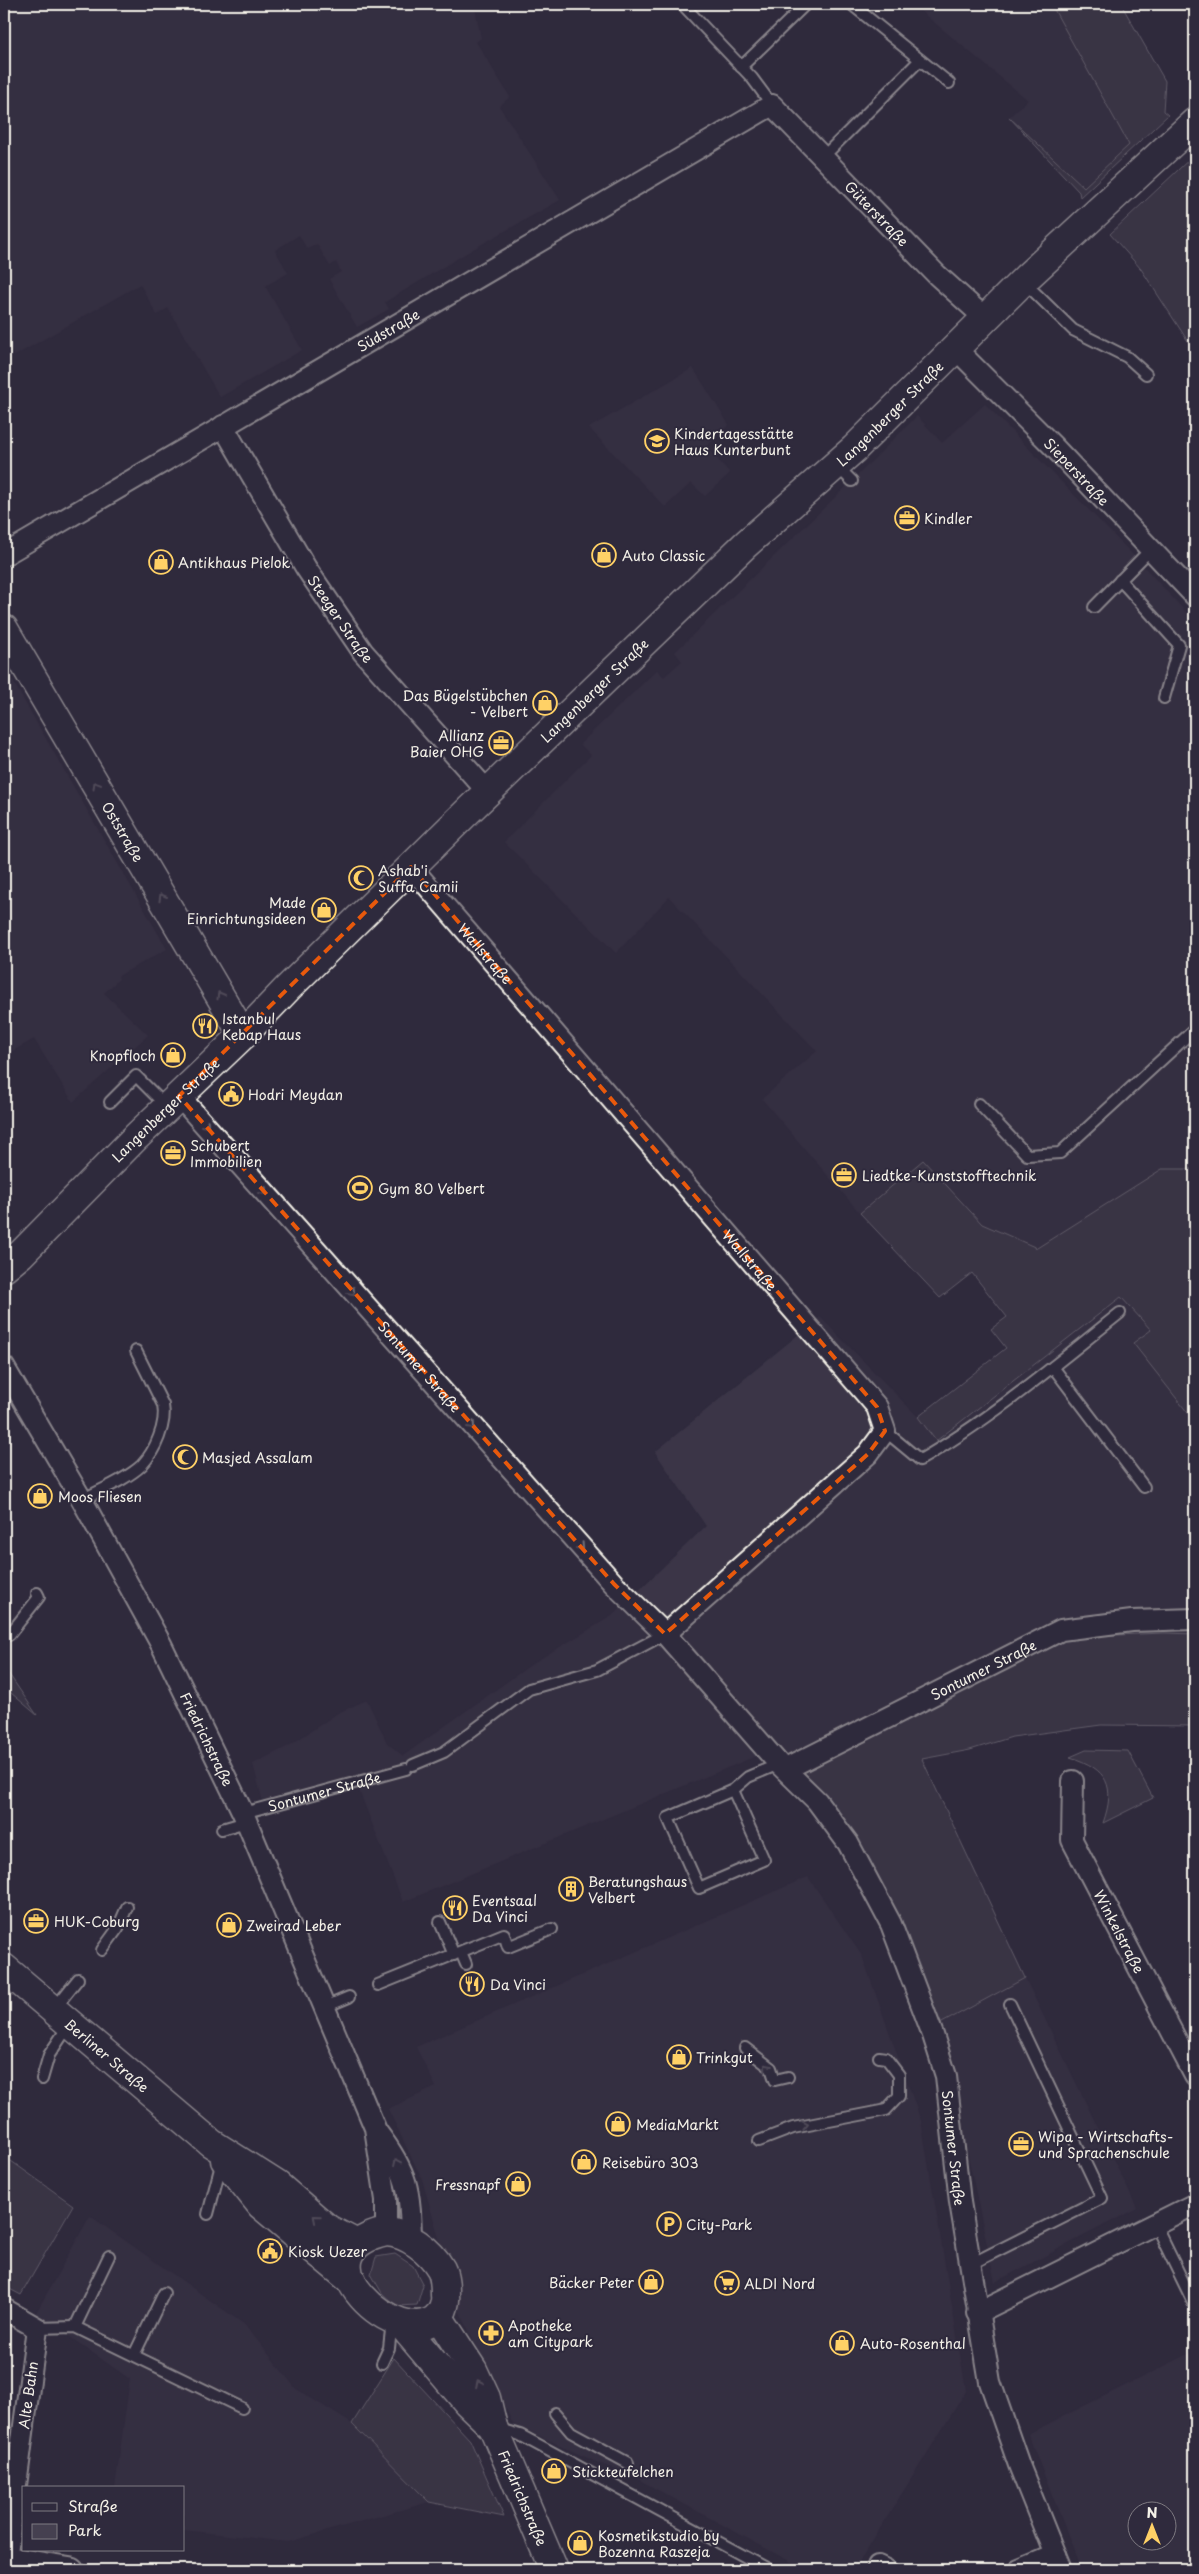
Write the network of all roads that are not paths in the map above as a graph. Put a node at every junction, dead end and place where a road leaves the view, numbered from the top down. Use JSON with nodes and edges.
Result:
{"nodes":[{"id":1,"x":682,"y":4,"type":"edge"},
{"id":2,"x":806,"y":4,"type":"edge"},
{"id":3,"x":851,"y":4,"type":"edge"},
{"id":4,"x":920,"y":60,"type":"junction"},
{"id":5,"x":742,"y":67,"type":"junction"},
{"id":6,"x":949,"y":83,"type":"dead end"},
{"id":7,"x":772,"y":105,"type":"junction"},
{"id":8,"x":1190,"y":127,"type":"edge"},
{"id":9,"x":822,"y":158,"type":"junction"},
{"id":10,"x":1023,"y":281,"type":"junction"},
{"id":11,"x":986,"y":319,"type":"junction"},
{"id":12,"x":956,"y":349,"type":"junction"},
{"id":13,"x":1146,"y":374,"type":"dead end"},
{"id":14,"x":223,"y":426,"type":"junction"},
{"id":15,"x":1151,"y":549,"type":"junction"},
{"id":16,"x":4,"y":555,"type":"edge"},
{"id":17,"x":1120,"y":580,"type":"junction"},
{"id":18,"x":1195,"y":596,"type":"edge"},
{"id":19,"x":1094,"y":607,"type":"dead end"},
{"id":20,"x":4,"y":628,"type":"edge"},
{"id":21,"x":1164,"y":698,"type":"dead end"},
{"id":22,"x":488,"y":792,"type":"junction"},
{"id":23,"x":411,"y":867,"type":"junction"},
{"id":24,"x":1195,"y":1029,"type":"edge"},
{"id":25,"x":243,"y":1035,"type":"junction"},
{"id":26,"x":110,"y":1102,"type":"dead end"},
{"id":27,"x":173,"y":1102,"type":"junction"},
{"id":28,"x":979,"y":1104,"type":"dead end"},
{"id":29,"x":4,"y":1268,"type":"edge"},
{"id":30,"x":1120,"y":1313,"type":"dead end"},
{"id":31,"x":136,"y":1351,"type":"dead end"},
{"id":32,"x":4,"y":1367,"type":"edge"},
{"id":33,"x":1053,"y":1367,"type":"junction"},
{"id":34,"x":885,"y":1431,"type":"junction"},
{"id":35,"x":1144,"y":1486,"type":"dead end"},
{"id":36,"x":82,"y":1500,"type":"junction"},
{"id":37,"x":37,"y":1593,"type":"dead end"},
{"id":38,"x":1195,"y":1619,"type":"edge"},
{"id":39,"x":665,"y":1634,"type":"junction"},
{"id":40,"x":9,"y":1635,"type":"dead end"},
{"id":41,"x":782,"y":1766,"type":"junction"},
{"id":42,"x":1073,"y":1781,"type":"dead end"},
{"id":43,"x":733,"y":1790,"type":"junction"},
{"id":44,"x":245,"y":1818,"type":"junction"},
{"id":45,"x":222,"y":1829,"type":"dead end"},
{"id":46,"x":127,"y":1907,"type":"dead end"},
{"id":47,"x":440,"y":1922,"type":"dead end"},
{"id":48,"x":552,"y":1929,"type":"dead end"},
{"id":49,"x":102,"y":1950,"type":"dead end"},
{"id":50,"x":457,"y":1953,"type":"junction"},
{"id":51,"x":466,"y":1964,"type":"dead end"},
{"id":52,"x":4,"y":1968,"type":"edge"},
{"id":53,"x":78,"y":1980,"type":"dead end"},
{"id":54,"x":378,"y":1985,"type":"dead end"},
{"id":55,"x":349,"y":1997,"type":"dead end"},
{"id":56,"x":1010,"y":2004,"type":"dead end"},
{"id":57,"x":325,"y":2007,"type":"junction"},
{"id":58,"x":62,"y":2017,"type":"junction"},
{"id":59,"x":745,"y":2048,"type":"dead end"},
{"id":60,"x":879,"y":2057,"type":"dead end"},
{"id":61,"x":1195,"y":2076,"type":"edge"},
{"id":62,"x":788,"y":2077,"type":"dead end"},
{"id":63,"x":42,"y":2079,"type":"dead end"},
{"id":64,"x":759,"y":2141,"type":"dead end"},
{"id":65,"x":217,"y":2150,"type":"junction"},
{"id":66,"x":1195,"y":2204,"type":"edge"},
{"id":67,"x":208,"y":2214,"type":"dead end"},
{"id":68,"x":1155,"y":2224,"type":"junction"},
{"id":69,"x":399,"y":2235,"type":"junction"},
{"id":70,"x":357,"y":2244,"type":"junction"},
{"id":71,"x":109,"y":2256,"type":"dead end"},
{"id":72,"x":969,"y":2265,"type":"junction"},
{"id":73,"x":352,"y":2281,"type":"junction"},
{"id":74,"x":164,"y":2293,"type":"dead end"},
{"id":75,"x":1195,"y":2306,"type":"edge"},
{"id":76,"x":4,"y":2309,"type":"edge"},
{"id":77,"x":976,"y":2313,"type":"junction"},
{"id":78,"x":438,"y":2316,"type":"junction"},
{"id":79,"x":396,"y":2322,"type":"junction"},
{"id":80,"x":75,"y":2327,"type":"junction"},
{"id":81,"x":37,"y":2328,"type":"junction"},
{"id":82,"x":134,"y":2355,"type":"junction"},
{"id":83,"x":382,"y":2363,"type":"dead end"},
{"id":84,"x":242,"y":2408,"type":"dead end"},
{"id":85,"x":555,"y":2413,"type":"dead end"},
{"id":86,"x":493,"y":2427,"type":"junction"},
{"id":87,"x":628,"y":2463,"type":"dead end"},
{"id":88,"x":5,"y":2559,"type":"edge"},
{"id":89,"x":1058,"y":2563,"type":"edge"},
{"id":90,"x":753,"y":2566,"type":"edge"},
{"id":91,"x":72,"y":2570,"type":"edge"},
{"id":92,"x":554,"y":2570,"type":"edge"},
{"id":93,"x":770,"y":2570,"type":"edge"},
{"id":94,"x":1019,"y":2570,"type":"edge"}],
"edges":[{"from":1,"to":5,"type":"lane"},
{"from":2,"to":5,"type":"lane"},
{"from":3,"to":4,"type":"lane"},
{"from":4,"to":6,"type":"lane"},
{"from":4,"to":9,"type":"lane"},
{"from":5,"to":7,"type":"lane"},
{"from":7,"to":9,"type":"street","name":"Güterstraße"},
{"from":7,"to":14,"type":"street","name":"Südstraße"},
{"from":8,"to":10,"type":"main road","name":"Langenberger Straße"},
{"from":9,"to":11,"type":"street","name":"Güterstraße"},
{"from":10,"to":11,"type":"main road","name":"Langenberger Straße"},
{"from":10,"to":13,"type":"lane"},
{"from":11,"to":12,"type":"main road","name":"Langenberger Straße"},
{"from":12,"to":15,"type":"street","name":"Sieperstraße"},
{"from":12,"to":22,"type":"main road","name":"Langenberger Straße"},
{"from":14,"to":16,"type":"street","name":"Südstraße"},
{"from":14,"to":22,"type":"street","name":"Steeger Straße"},
{"from":15,"to":17,"type":"lane"},
{"from":15,"to":18,"type":"street","name":"Sieperstraße"},
{"from":17,"to":19,"type":"lane"},
{"from":17,"to":21,"type":"lane"},
{"from":25,"to":20,"type":"main road","name":"Oststraße","one_way":true},
{"from":22,"to":23,"type":"main road","name":"Langenberger Straße"},
{"from":23,"to":25,"type":"main road","name":"Langenberger Straße"},
{"from":23,"to":34,"type":"street","name":"Wallstraße"},
{"from":24,"to":28,"type":"lane"},
{"from":25,"to":27,"type":"main road","name":"Langenberger Straße"},
{"from":26,"to":27,"type":"lane"},
{"from":27,"to":29,"type":"main road","name":"Langenberger Straße"},
{"from":27,"to":39,"type":"street","name":"Sontumer Straße","one_way":true},
{"from":30,"to":33,"type":"lane"},
{"from":31,"to":36,"type":"lane"},
{"from":32,"to":36,"type":"street","name":"Friedrichstraße"},
{"from":33,"to":34,"type":"lane"},
{"from":33,"to":35,"type":"lane"},
{"from":34,"to":39,"type":"street"},
{"from":36,"to":44,"type":"street","name":"Friedrichstraße"},
{"from":37,"to":40,"type":"lane"},
{"from":38,"to":41,"type":"street","name":"Sontumer Straße"},
{"from":39,"to":41,"type":"street","name":"Sontumer Straße"},
{"from":39,"to":44,"type":"lane","name":"Sontumer Straße"},
{"from":41,"to":43,"type":"lane"},
{"from":41,"to":72,"type":"street","name":"Sontumer Straße"},
{"from":42,"to":61,"type":"street","name":"Winkelstraße"},
{"from":43,"to":43,"type":"lane"},
{"from":44,"to":45,"type":"lane","name":"Sontumer Straße"},
{"from":44,"to":57,"type":"street","name":"Friedrichstraße"},
{"from":46,"to":49,"type":"lane"},
{"from":47,"to":50,"type":"lane"},
{"from":48,"to":50,"type":"lane"},
{"from":50,"to":51,"type":"lane"},
{"from":50,"to":54,"type":"lane"},
{"from":52,"to":58,"type":"main road","name":"Berliner Straße"},
{"from":53,"to":58,"type":"lane"},
{"from":55,"to":57,"type":"lane"},
{"from":56,"to":72,"type":"lane"},
{"from":57,"to":69,"type":"street","name":"Friedrichstraße"},
{"from":58,"to":63,"type":"lane"},
{"from":58,"to":65,"type":"main road","name":"Berliner Straße"},
{"from":62,"to":59,"type":"lane","one_way":true},
{"from":64,"to":60,"type":"lane","one_way":true},
{"from":65,"to":67,"type":"lane"},
{"from":70,"to":65,"type":"main road","name":"Berliner Straße","one_way":true},
{"from":65,"to":73,"type":"main road","name":"Berliner Straße"},
{"from":66,"to":68,"type":"street"},
{"from":68,"to":75,"type":"lane"},
{"from":68,"to":77,"type":"street"},
{"from":69,"to":70,"type":"main road"},
{"from":69,"to":78,"type":"main road"},
{"from":70,"to":73,"type":"main road"},
{"from":71,"to":80,"type":"lane"},
{"from":72,"to":77,"type":"street","name":"Sontumer Straße"},
{"from":73,"to":79,"type":"main road"},
{"from":74,"to":82,"type":"lane"},
{"from":76,"to":81,"type":"street"},
{"from":77,"to":89,"type":"street","name":"Sontumer Straße"},
{"from":78,"to":79,"type":"main road"},
{"from":86,"to":78,"type":"main road","name":"Friedrichstraße","one_way":true},
{"from":79,"to":83,"type":"lane"},
{"from":79,"to":86,"type":"main road","name":"Friedrichstraße"},
{"from":80,"to":81,"type":"lane"},
{"from":80,"to":82,"type":"lane"},
{"from":81,"to":88,"type":"street","name":"Alte Bahn"},
{"from":82,"to":84,"type":"lane"},
{"from":85,"to":87,"type":"lane"},
{"from":86,"to":90,"type":"lane"},
{"from":86,"to":92,"type":"main road","name":"Friedrichstraße"},
{"from":88,"to":91,"type":"street"},
{"from":89,"to":94,"type":"street","name":"Sontumer Straße"},
{"from":90,"to":93,"type":"lane"}]}
